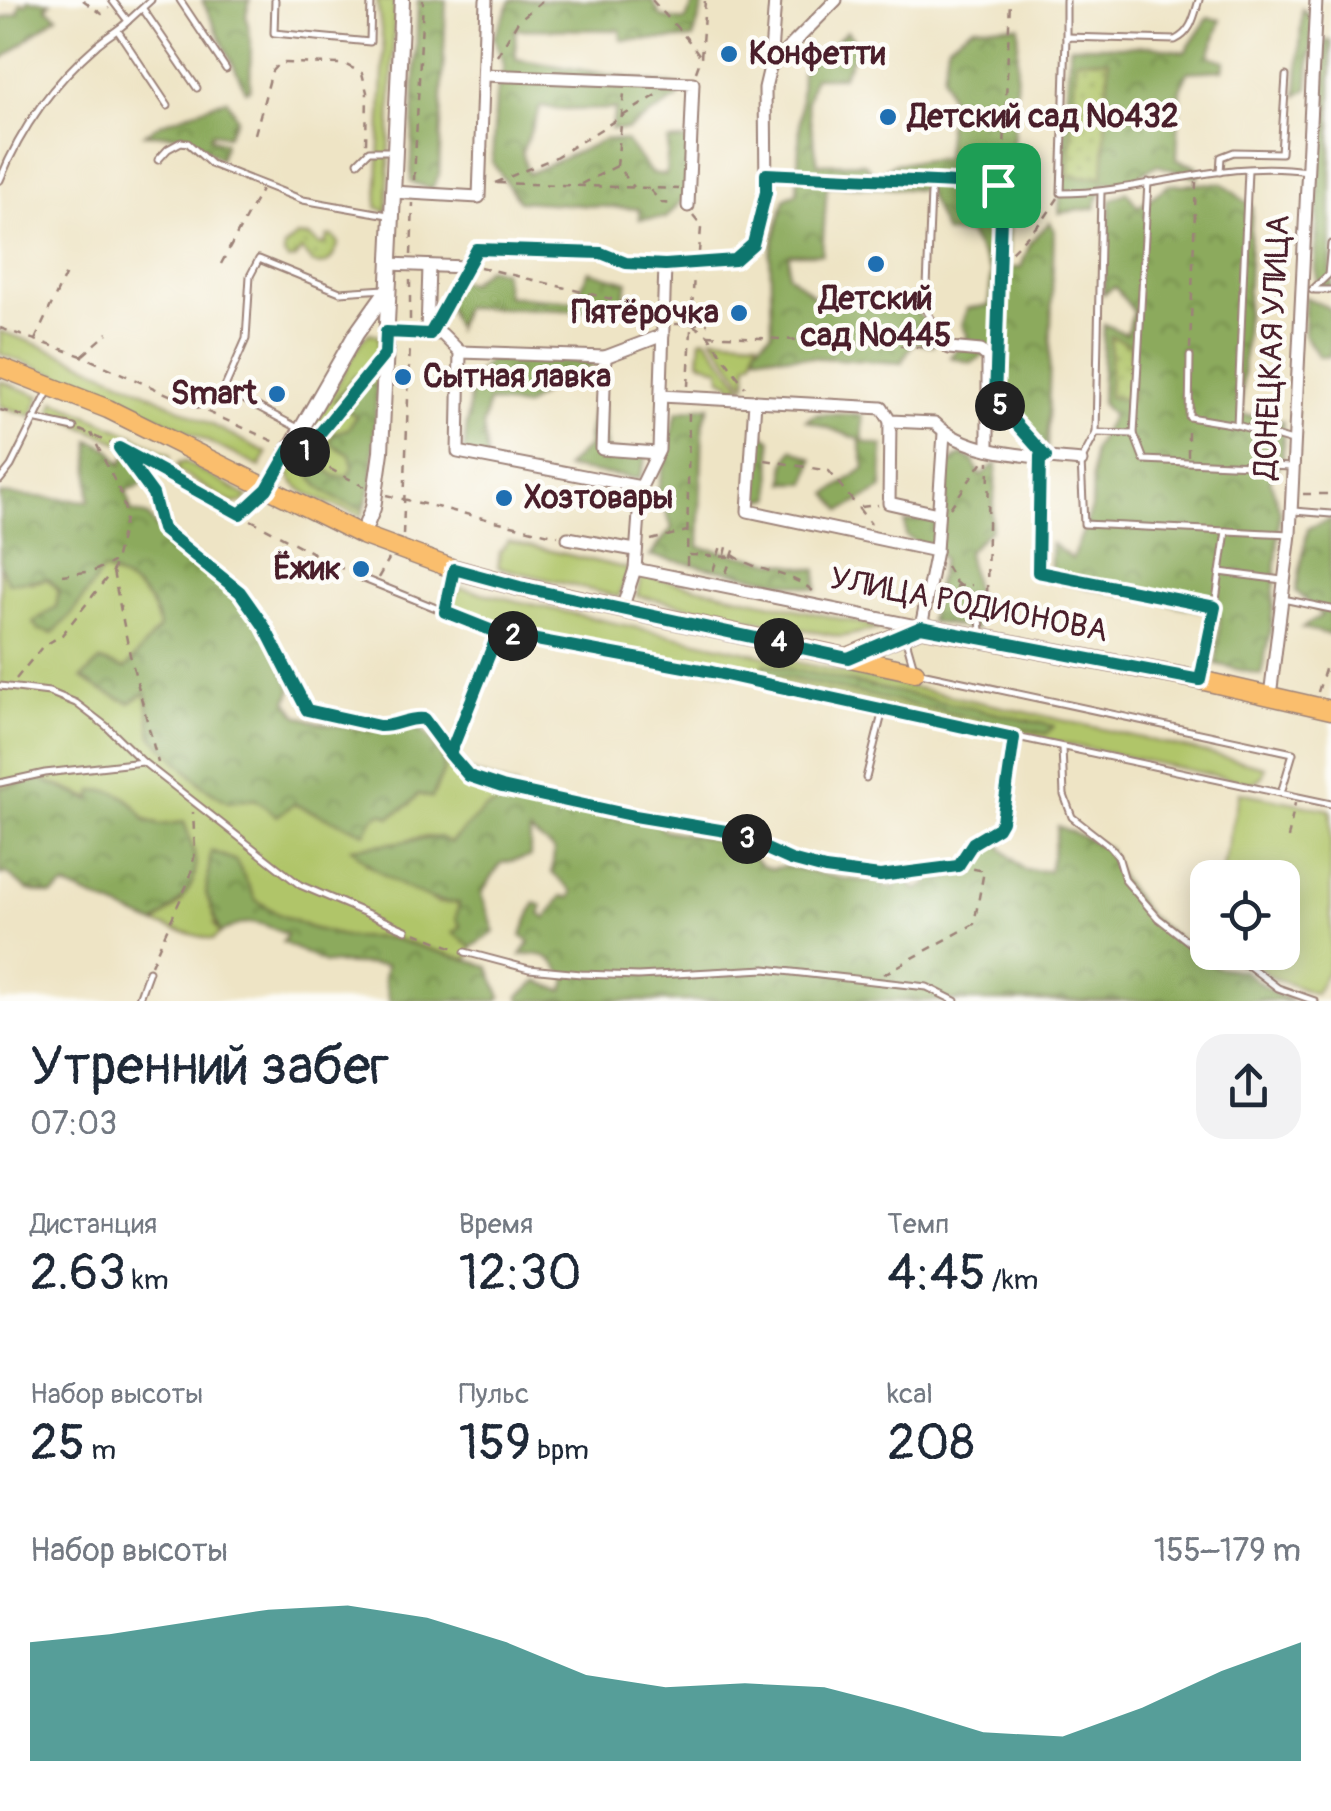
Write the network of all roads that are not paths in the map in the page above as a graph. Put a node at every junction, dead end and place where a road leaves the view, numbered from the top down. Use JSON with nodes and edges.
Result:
{"nodes":[{"id":1,"x":112,"y":0,"type":"edge"},
{"id":2,"x":151,"y":0,"type":"edge"},
{"id":3,"x":180,"y":0,"type":"edge"},
{"id":4,"x":275,"y":0,"type":"edge"},
{"id":5,"x":370,"y":0,"type":"edge"},
{"id":6,"x":402,"y":0,"type":"edge"},
{"id":7,"x":486,"y":0,"type":"edge"},
{"id":8,"x":775,"y":0,"type":"edge"},
{"id":9,"x":836,"y":0,"type":"edge"},
{"id":10,"x":1066,"y":0,"type":"edge"},
{"id":11,"x":1199,"y":0,"type":"edge"},
{"id":12,"x":1316,"y":0,"type":"edge"},
{"id":13,"x":143,"y":8,"type":"junction"},
{"id":14,"x":128,"y":21,"type":"junction"},
{"id":15,"x":118,"y":31,"type":"junction"},
{"id":16,"x":1066,"y":37,"type":"junction"},
{"id":17,"x":226,"y":68,"type":"dead end"},
{"id":18,"x":770,"y":68,"type":"junction"},
{"id":19,"x":488,"y":75,"type":"junction"},
{"id":20,"x":1286,"y":76,"type":"dead end"},
{"id":21,"x":197,"y":88,"type":"dead end"},
{"id":22,"x":168,"y":106,"type":"dead end"},
{"id":23,"x":394,"y":151,"type":"junction"},
{"id":24,"x":158,"y":160,"type":"dead end"},
{"id":25,"x":358,"y":162,"type":"dead end"},
{"id":26,"x":1248,"y":170,"type":"junction"},
{"id":27,"x":1308,"y":171,"type":"junction"},
{"id":28,"x":1220,"y":172,"type":"junction"},
{"id":29,"x":0,"y":180,"type":"edge"},
{"id":30,"x":1148,"y":182,"type":"junction"},
{"id":31,"x":392,"y":192,"type":"junction"},
{"id":32,"x":1101,"y":193,"type":"junction"},
{"id":33,"x":931,"y":194,"type":"dead end"},
{"id":34,"x":688,"y":206,"type":"road end"},
{"id":35,"x":391,"y":215,"type":"junction"},
{"id":36,"x":1331,"y":244,"type":"edge"},
{"id":37,"x":389,"y":264,"type":"junction"},
{"id":38,"x":665,"y":265,"type":"junction"},
{"id":39,"x":429,"y":266,"type":"junction"},
{"id":40,"x":388,"y":288,"type":"junction"},
{"id":41,"x":1331,"y":290,"type":"edge"},
{"id":42,"x":1307,"y":291,"type":"junction"},
{"id":43,"x":663,"y":323,"type":"junction"},
{"id":44,"x":362,"y":326,"type":"junction"},
{"id":45,"x":386,"y":332,"type":"junction"},
{"id":46,"x":428,"y":333,"type":"junction"},
{"id":47,"x":950,"y":348,"type":"joint"},
{"id":48,"x":460,"y":352,"type":"junction"},
{"id":49,"x":1190,"y":356,"type":"road end"},
{"id":50,"x":605,"y":358,"type":"junction"},
{"id":51,"x":0,"y":366,"type":"edge"},
{"id":52,"x":52,"y":385,"type":"junction"},
{"id":53,"x":660,"y":396,"type":"junction"},
{"id":54,"x":755,"y":401,"type":"junction"},
{"id":55,"x":33,"y":419,"type":"junction"},
{"id":56,"x":890,"y":421,"type":"junction"},
{"id":57,"x":1237,"y":425,"type":"junction"},
{"id":58,"x":74,"y":428,"type":"road end"},
{"id":59,"x":302,"y":430,"type":"junction"},
{"id":60,"x":944,"y":433,"type":"junction"},
{"id":61,"x":1096,"y":433,"type":"junction"},
{"id":62,"x":1134,"y":434,"type":"junction"},
{"id":63,"x":1294,"y":442,"type":"junction"},
{"id":64,"x":988,"y":449,"type":"junction"},
{"id":65,"x":657,"y":453,"type":"junction"},
{"id":66,"x":1043,"y":457,"type":"junction"},
{"id":67,"x":1081,"y":461,"type":"junction"},
{"id":68,"x":1293,"y":468,"type":"junction"},
{"id":69,"x":0,"y":480,"type":"edge"},
{"id":70,"x":641,"y":487,"type":"junction"},
{"id":71,"x":267,"y":489,"type":"junction"},
{"id":72,"x":1291,"y":511,"type":"junction"},
{"id":73,"x":942,"y":514,"type":"junction"},
{"id":74,"x":1331,"y":514,"type":"edge"},
{"id":75,"x":1226,"y":530,"type":"junction"},
{"id":76,"x":1290,"y":534,"type":"junction"},
{"id":77,"x":362,"y":535,"type":"junction"},
{"id":78,"x":568,"y":538,"type":"road end"},
{"id":79,"x":640,"y":546,"type":"junction"},
{"id":80,"x":936,"y":552,"type":"junction"},
{"id":81,"x":454,"y":569,"type":"junction"},
{"id":82,"x":635,"y":569,"type":"junction"},
{"id":83,"x":1220,"y":572,"type":"junction"},
{"id":84,"x":364,"y":579,"type":"road end"},
{"id":85,"x":1285,"y":580,"type":"junction"},
{"id":86,"x":976,"y":598,"type":"road end"},
{"id":87,"x":1283,"y":599,"type":"junction"},
{"id":88,"x":1215,"y":607,"type":"junction"},
{"id":89,"x":622,"y":609,"type":"junction"},
{"id":90,"x":1331,"y":609,"type":"edge"},
{"id":91,"x":445,"y":612,"type":"junction"},
{"id":92,"x":913,"y":630,"type":"junction"},
{"id":93,"x":981,"y":638,"type":"junction"},
{"id":94,"x":848,"y":658,"type":"junction"},
{"id":95,"x":915,"y":672,"type":"junction"},
{"id":96,"x":1200,"y":680,"type":"junction"},
{"id":97,"x":0,"y":686,"type":"edge"},
{"id":98,"x":1270,"y":696,"type":"junction"},
{"id":99,"x":883,"y":710,"type":"junction"},
{"id":100,"x":1331,"y":710,"type":"edge"},
{"id":101,"x":1014,"y":738,"type":"junction"},
{"id":102,"x":1062,"y":748,"type":"junction"},
{"id":103,"x":143,"y":762,"type":"junction"},
{"id":104,"x":866,"y":778,"type":"dead end"},
{"id":105,"x":0,"y":782,"type":"edge"},
{"id":106,"x":1281,"y":793,"type":"junction"},
{"id":107,"x":1331,"y":804,"type":"edge"},
{"id":108,"x":406,"y":930,"type":"road end"},
{"id":109,"x":465,"y":952,"type":"road end"},
{"id":110,"x":149,"y":971,"type":"road end"},
{"id":111,"x":138,"y":1001,"type":"edge"},
{"id":112,"x":954,"y":1001,"type":"edge"},
{"id":113,"x":1315,"y":1001,"type":"edge"}],
"edges":[{"from":1,"to":14,"type":"lane"},
{"from":2,"to":13,"type":"lane"},
{"from":3,"to":17,"type":"lane"},
{"from":4,"to":5,"type":"lane"},
{"from":6,"to":23,"type":"street"},
{"from":7,"to":19,"type":"street"},
{"from":8,"to":18,"type":"street"},
{"from":9,"to":18,"type":"street"},
{"from":10,"to":16,"type":"lane"},
{"from":11,"to":16,"type":"lane"},
{"from":12,"to":27,"type":"street","name":"ДОНЕЦКАЯ УЛИЦА"},
{"from":13,"to":14,"type":"lane"},
{"from":13,"to":21,"type":"lane"},
{"from":14,"to":15,"type":"lane"},
{"from":15,"to":22,"type":"lane"},
{"from":15,"to":29,"type":"lane"},
{"from":16,"to":32,"type":"lane"},
{"from":18,"to":38,"type":"street"},
{"from":19,"to":31,"type":"street"},
{"from":19,"to":34,"type":"street"},
{"from":20,"to":28,"type":"lane"},
{"from":23,"to":25,"type":"lane"},
{"from":23,"to":31,"type":"street"},
{"from":24,"to":35,"type":"lane"},
{"from":26,"to":27,"type":"lane"},
{"from":26,"to":28,"type":"lane"},
{"from":26,"to":57,"type":"lane"},
{"from":27,"to":42,"type":"street","name":"ДОНЕЦКАЯ УЛИЦА"},
{"from":28,"to":30,"type":"lane"},
{"from":30,"to":32,"type":"lane"},
{"from":30,"to":62,"type":"lane"},
{"from":31,"to":35,"type":"street"},
{"from":32,"to":61,"type":"lane"},
{"from":33,"to":47,"type":"lane"},
{"from":35,"to":37,"type":"street"},
{"from":36,"to":42,"type":"lane"},
{"from":37,"to":39,"type":"street"},
{"from":37,"to":40,"type":"street"},
{"from":38,"to":39,"type":"street"},
{"from":38,"to":43,"type":"street"},
{"from":39,"to":46,"type":"street"},
{"from":40,"to":44,"type":"street"},
{"from":40,"to":45,"type":"street"},
{"from":40,"to":59,"type":"lane"},
{"from":41,"to":42,"type":"lane"},
{"from":42,"to":63,"type":"street","name":"ДОНЕЦКАЯ УЛИЦА"},
{"from":43,"to":50,"type":"street"},
{"from":43,"to":53,"type":"street"},
{"from":44,"to":45,"type":"street"},
{"from":44,"to":59,"type":"street"},
{"from":45,"to":46,"type":"street"},
{"from":45,"to":77,"type":"street"},
{"from":46,"to":48,"type":"street"},
{"from":47,"to":64,"type":"street"},
{"from":48,"to":50,"type":"street"},
{"from":48,"to":70,"type":"street"},
{"from":49,"to":57,"type":"lane"},
{"from":50,"to":65,"type":"street"},
{"from":51,"to":52,"type":"main road"},
{"from":52,"to":55,"type":"lane"},
{"from":52,"to":71,"type":"main road"},
{"from":53,"to":54,"type":"street"},
{"from":53,"to":65,"type":"street"},
{"from":54,"to":56,"type":"street"},
{"from":54,"to":80,"type":"street"},
{"from":55,"to":58,"type":"lane"},
{"from":55,"to":69,"type":"lane"},
{"from":56,"to":60,"type":"street"},
{"from":56,"to":73,"type":"street"},
{"from":57,"to":63,"type":"lane"},
{"from":59,"to":71,"type":"street"},
{"from":60,"to":64,"type":"street"},
{"from":60,"to":73,"type":"street"},
{"from":61,"to":62,"type":"lane"},
{"from":61,"to":67,"type":"lane"},
{"from":62,"to":68,"type":"lane"},
{"from":63,"to":68,"type":"street","name":"ДОНЕЦКАЯ УЛИЦА"},
{"from":64,"to":66,"type":"street"},
{"from":65,"to":70,"type":"street"},
{"from":66,"to":67,"type":"street"},
{"from":66,"to":88,"type":"lane"},
{"from":67,"to":75,"type":"lane"},
{"from":68,"to":72,"type":"street","name":"ДОНЕЦКАЯ УЛИЦА"},
{"from":70,"to":79,"type":"street"},
{"from":71,"to":77,"type":"main road"},
{"from":71,"to":101,"type":"lane"},
{"from":72,"to":74,"type":"lane"},
{"from":72,"to":76,"type":"street","name":"ДОНЕЦКАЯ УЛИЦА"},
{"from":73,"to":80,"type":"street"},
{"from":75,"to":76,"type":"lane"},
{"from":75,"to":83,"type":"lane"},
{"from":76,"to":85,"type":"street","name":"ДОНЕЦКАЯ УЛИЦА"},
{"from":77,"to":81,"type":"main road"},
{"from":78,"to":79,"type":"street"},
{"from":79,"to":82,"type":"street"},
{"from":80,"to":92,"type":"street"},
{"from":81,"to":89,"type":"main road"},
{"from":81,"to":91,"type":"lane"},
{"from":82,"to":89,"type":"street"},
{"from":82,"to":92,"type":"street","name":"УЛИЦА РОДИОНОВА"},
{"from":83,"to":85,"type":"lane"},
{"from":83,"to":88,"type":"lane"},
{"from":84,"to":91,"type":"lane"},
{"from":85,"to":87,"type":"street","name":"ДОНЕЦКАЯ УЛИЦА"},
{"from":86,"to":93,"type":"lane"},
{"from":87,"to":90,"type":"lane"},
{"from":87,"to":98,"type":"street","name":"ДОНЕЦКАЯ УЛИЦА"},
{"from":88,"to":96,"type":"lane"},
{"from":89,"to":94,"type":"main road"},
{"from":91,"to":99,"type":"lane"},
{"from":92,"to":93,"type":"main road","name":"УЛИЦА РОДИОНОВА"},
{"from":92,"to":94,"type":"main road"},
{"from":92,"to":95,"type":"lane"},
{"from":93,"to":96,"type":"main road","name":"УЛИЦА РОДИОНОВА"},
{"from":94,"to":95,"type":"main road"},
{"from":95,"to":106,"type":"lane"},
{"from":96,"to":98,"type":"main road","name":"УЛИЦА РОДИОНОВА"},
{"from":97,"to":103,"type":"lane"},
{"from":98,"to":100,"type":"main road","name":"УЛИЦА РОДИОНОВА"},
{"from":99,"to":101,"type":"lane"},
{"from":99,"to":104,"type":"lane"},
{"from":101,"to":102,"type":"lane"},
{"from":102,"to":106,"type":"lane"},
{"from":102,"to":113,"type":"lane"},
{"from":103,"to":105,"type":"lane"},
{"from":103,"to":108,"type":"lane"},
{"from":106,"to":107,"type":"lane"},
{"from":109,"to":112,"type":"lane"},
{"from":110,"to":111,"type":"lane"}]}
